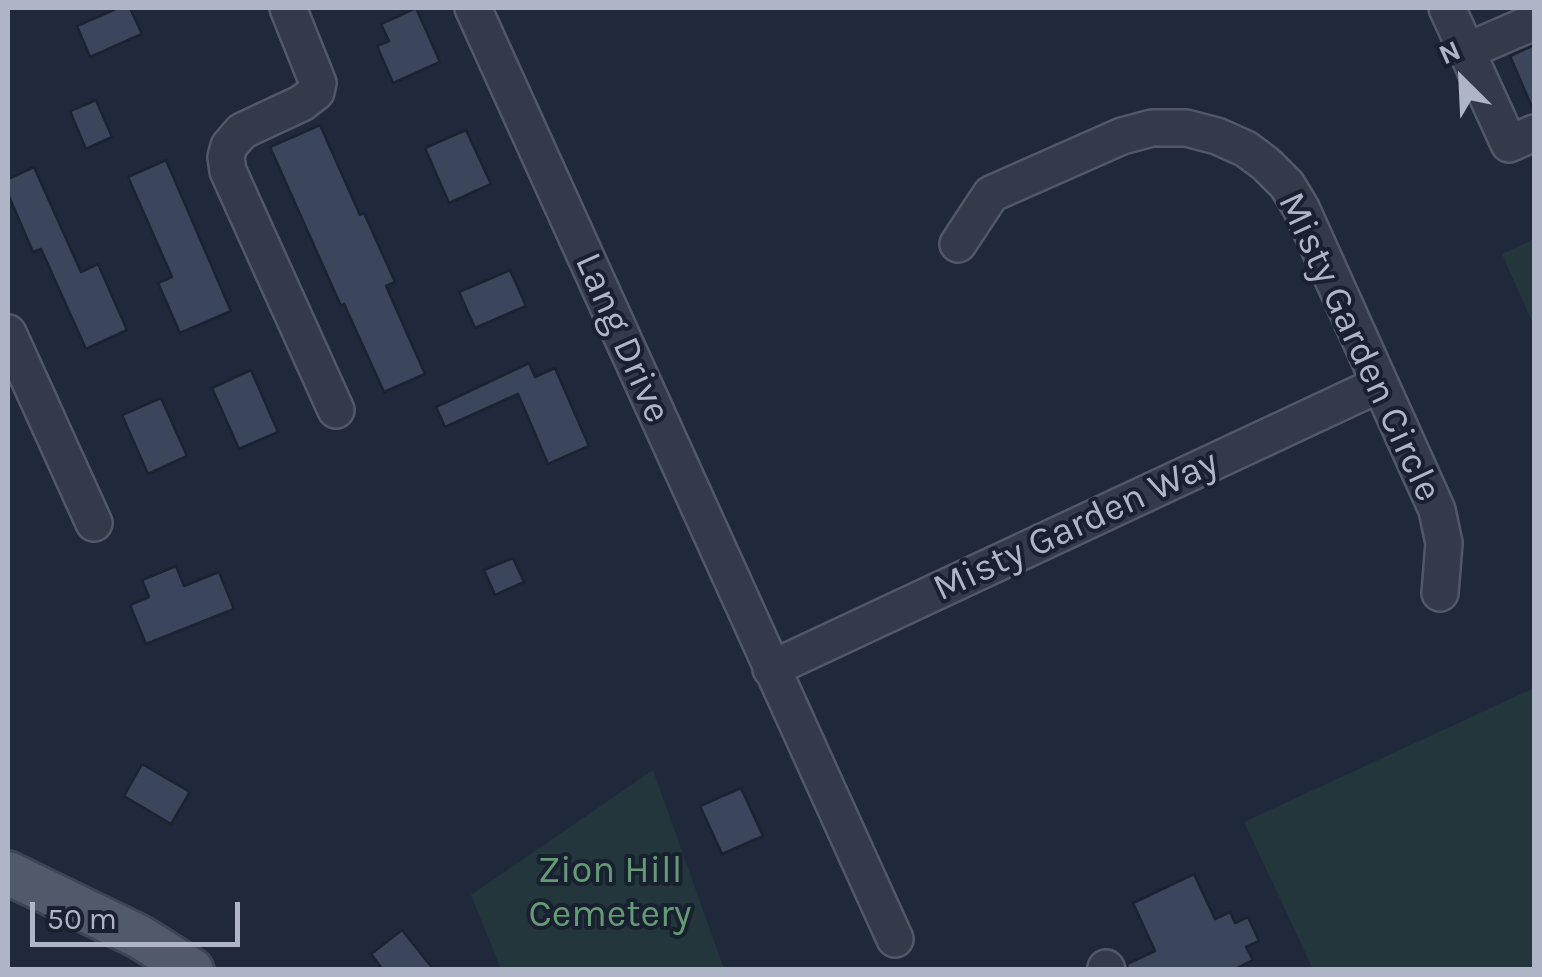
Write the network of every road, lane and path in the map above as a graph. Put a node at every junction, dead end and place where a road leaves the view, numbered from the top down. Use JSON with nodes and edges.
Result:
{"nodes":[{"id":1,"x":288,"y":8,"type":"edge"},
{"id":2,"x":473,"y":8,"type":"edge"},
{"id":3,"x":1447,"y":8,"type":"edge"},
{"id":4,"x":1534,"y":22,"type":"edge"},
{"id":5,"x":1467,"y":51,"type":"junction"},
{"id":6,"x":1534,"y":133,"type":"edge"},
{"id":7,"x":958,"y":244,"type":"dead end"},
{"id":8,"x":8,"y":334,"type":"edge"},
{"id":9,"x":1380,"y":384,"type":"junction"},
{"id":10,"x":336,"y":410,"type":"dead end"},
{"id":11,"x":94,"y":523,"type":"dead end"},
{"id":12,"x":1440,"y":592,"type":"dead end"},
{"id":13,"x":771,"y":669,"type":"junction"},
{"id":14,"x":8,"y":873,"type":"edge"},
{"id":15,"x":895,"y":938,"type":"dead end"},
{"id":16,"x":192,"y":970,"type":"edge"}],
"edges":[{"from":1,"to":10,"type":"street"},
{"from":2,"to":13,"type":"street","name":"Lang Drive"},
{"from":3,"to":5,"type":"street"},
{"from":4,"to":5,"type":"street"},
{"from":5,"to":6,"type":"street"},
{"from":7,"to":9,"type":"street","name":"Misty Garden Circle"},
{"from":8,"to":11,"type":"street"},
{"from":9,"to":12,"type":"street","name":"Misty Garden Circle"},
{"from":9,"to":13,"type":"street","name":"Misty Garden Way"},
{"from":13,"to":15,"type":"street","name":"Lang Drive"},
{"from":14,"to":16,"type":"main road"}]}
